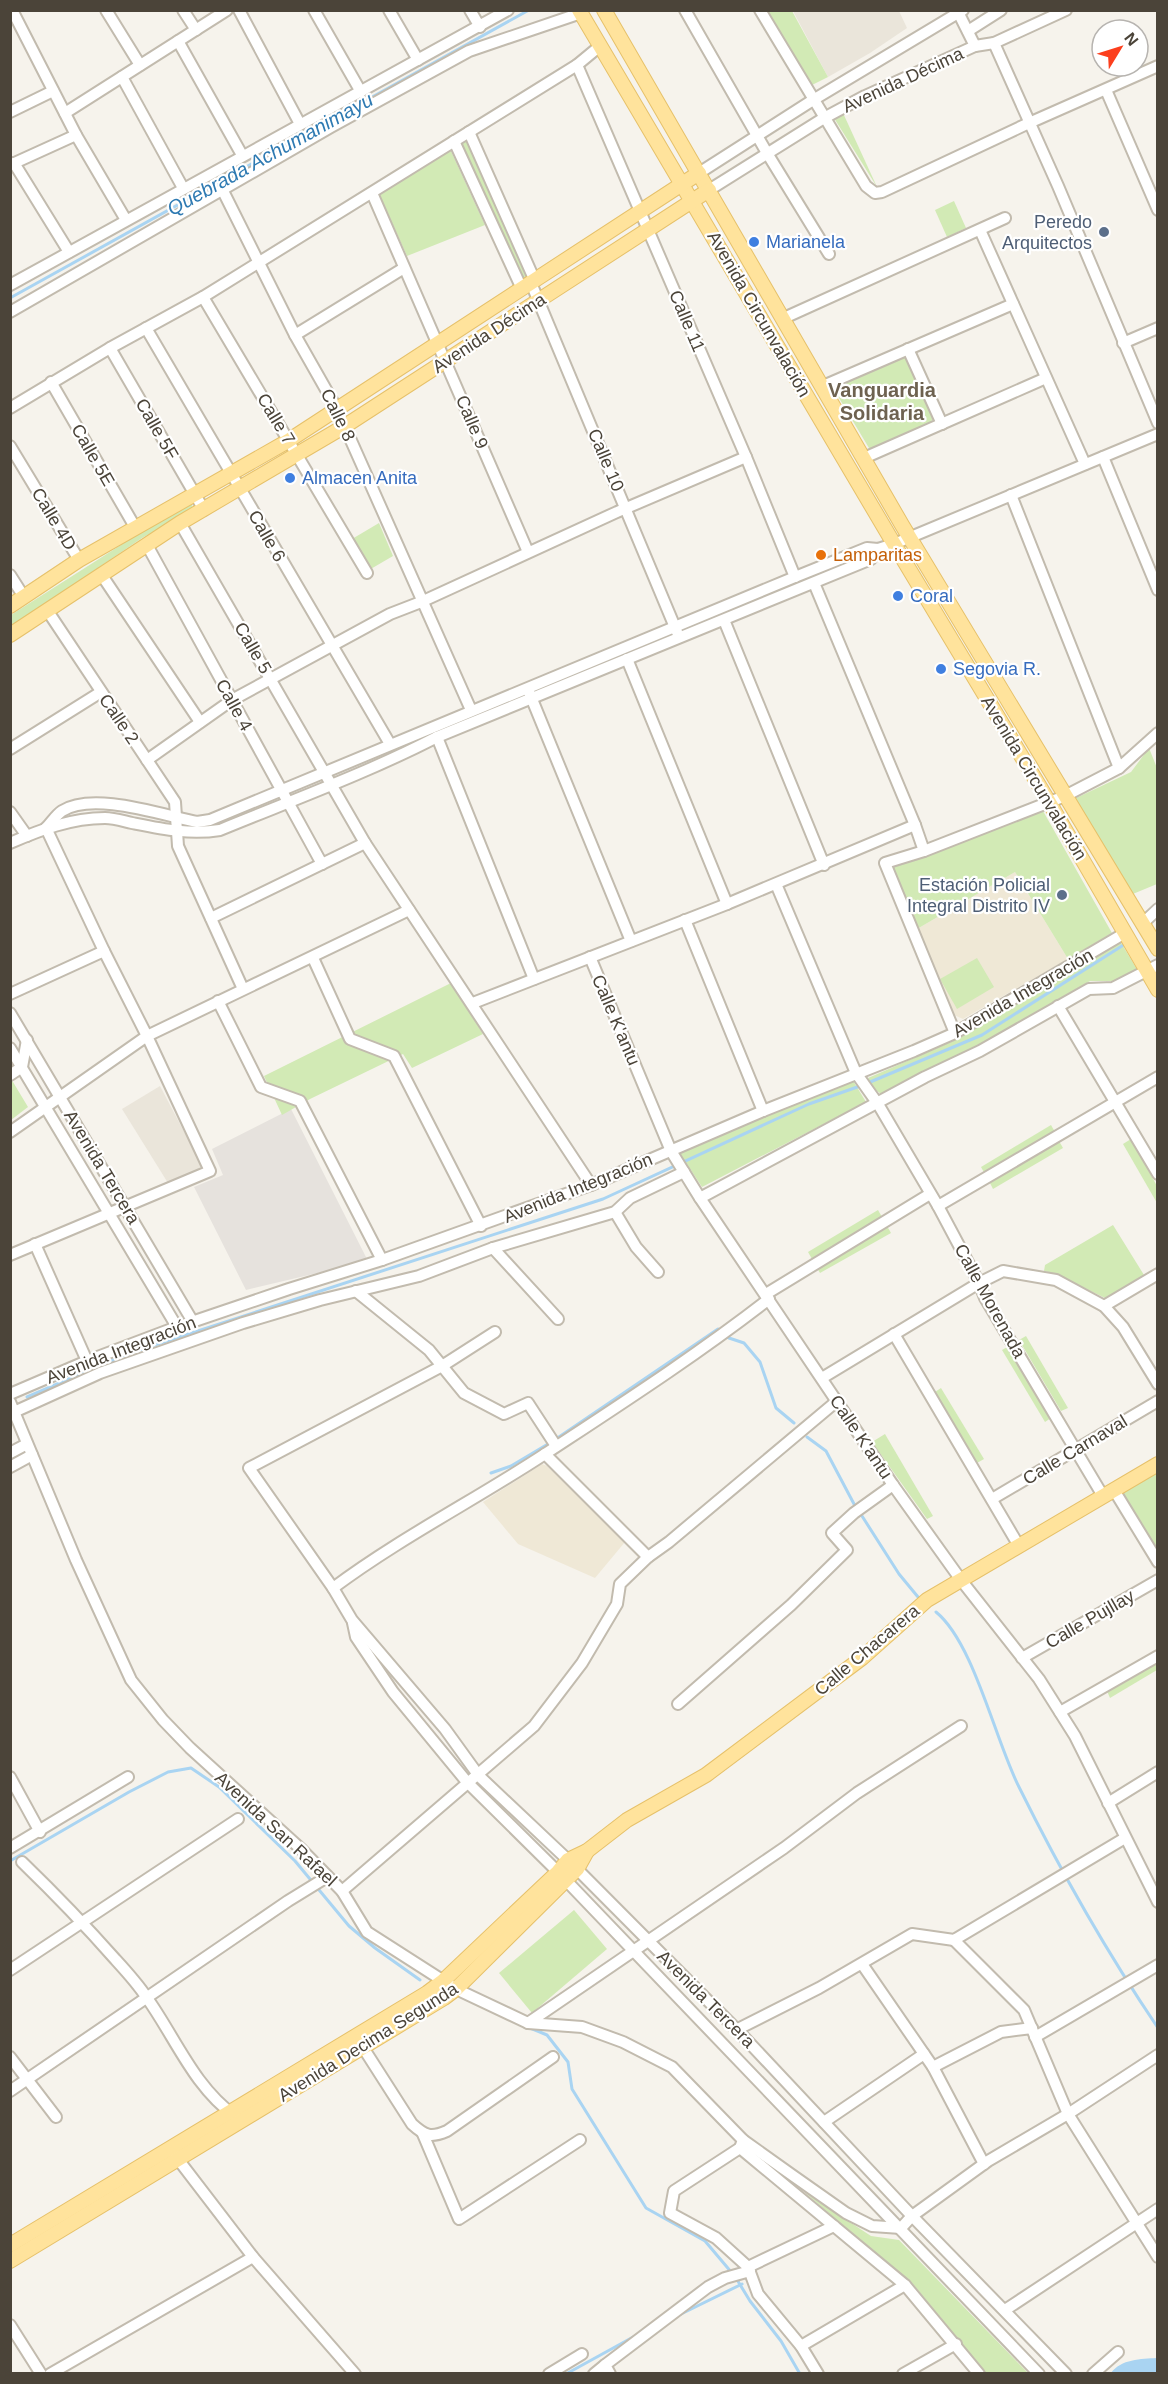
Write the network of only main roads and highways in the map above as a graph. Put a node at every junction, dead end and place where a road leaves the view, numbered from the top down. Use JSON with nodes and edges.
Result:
{"nodes":[{"id":1,"x":604,"y":10,"type":"edge"},
{"id":2,"x":580,"y":12,"type":"edge"},
{"id":3,"x":699,"y":173,"type":"junction"},
{"id":4,"x":683,"y":185,"type":"junction"},
{"id":5,"x":709,"y":190,"type":"junction"},
{"id":6,"x":693,"y":201,"type":"junction"},
{"id":7,"x":10,"y":606,"type":"edge"},
{"id":8,"x":10,"y":635,"type":"edge"},
{"id":9,"x":1158,"y":949,"type":"edge"},
{"id":10,"x":1152,"y":969,"type":"edge"},
{"id":11,"x":1158,"y":990,"type":"edge"},
{"id":12,"x":1158,"y":1464,"type":"edge"},
{"id":13,"x":587,"y":1851,"type":"joint"},
{"id":14,"x":561,"y":1876,"type":"junction"},
{"id":15,"x":236,"y":2117,"type":"junction"},
{"id":16,"x":174,"y":2155,"type":"junction"},
{"id":17,"x":10,"y":2245,"type":"edge"},
{"id":18,"x":10,"y":2261,"type":"edge"}],
"edges":[{"from":1,"to":3,"type":"main road","name":"Avenida Circunvalación"},
{"from":2,"to":4,"type":"main road","name":"Avenida Circunvalación"},
{"from":3,"to":4,"type":"main road","name":"Avenida Décima"},
{"from":3,"to":5,"type":"main road","name":"Avenida Circunvalación"},
{"from":4,"to":6,"type":"main road","name":"Avenida Circunvalación"},
{"from":4,"to":7,"type":"main road","name":"Avenida Décima"},
{"from":5,"to":6,"type":"main road","name":"Avenida Décima"},
{"from":5,"to":9,"type":"main road","name":"Avenida Circunvalación"},
{"from":6,"to":8,"type":"main road","name":"Avenida Décima"},
{"from":6,"to":10,"type":"main road","name":"Avenida Circunvalación"},
{"from":10,"to":11,"type":"main road","name":"Avenida Circunvalación"},
{"from":12,"to":13,"type":"main road","name":"Calle Chacarera"},
{"from":13,"to":14,"type":"main road","name":"Avenida Decima Segunda"},
{"from":14,"to":15,"type":"main road","name":"Avenida Decima Segunda"},
{"from":14,"to":15,"type":"main road","name":"Avenida Decima Segunda"},
{"from":15,"to":16,"type":"main road","name":"Avenida Decima Segunda"},
{"from":16,"to":17,"type":"main road","name":"Avenida Decima Segunda"},
{"from":16,"to":18,"type":"main road","name":"Avenida Decima Segunda"}]}
